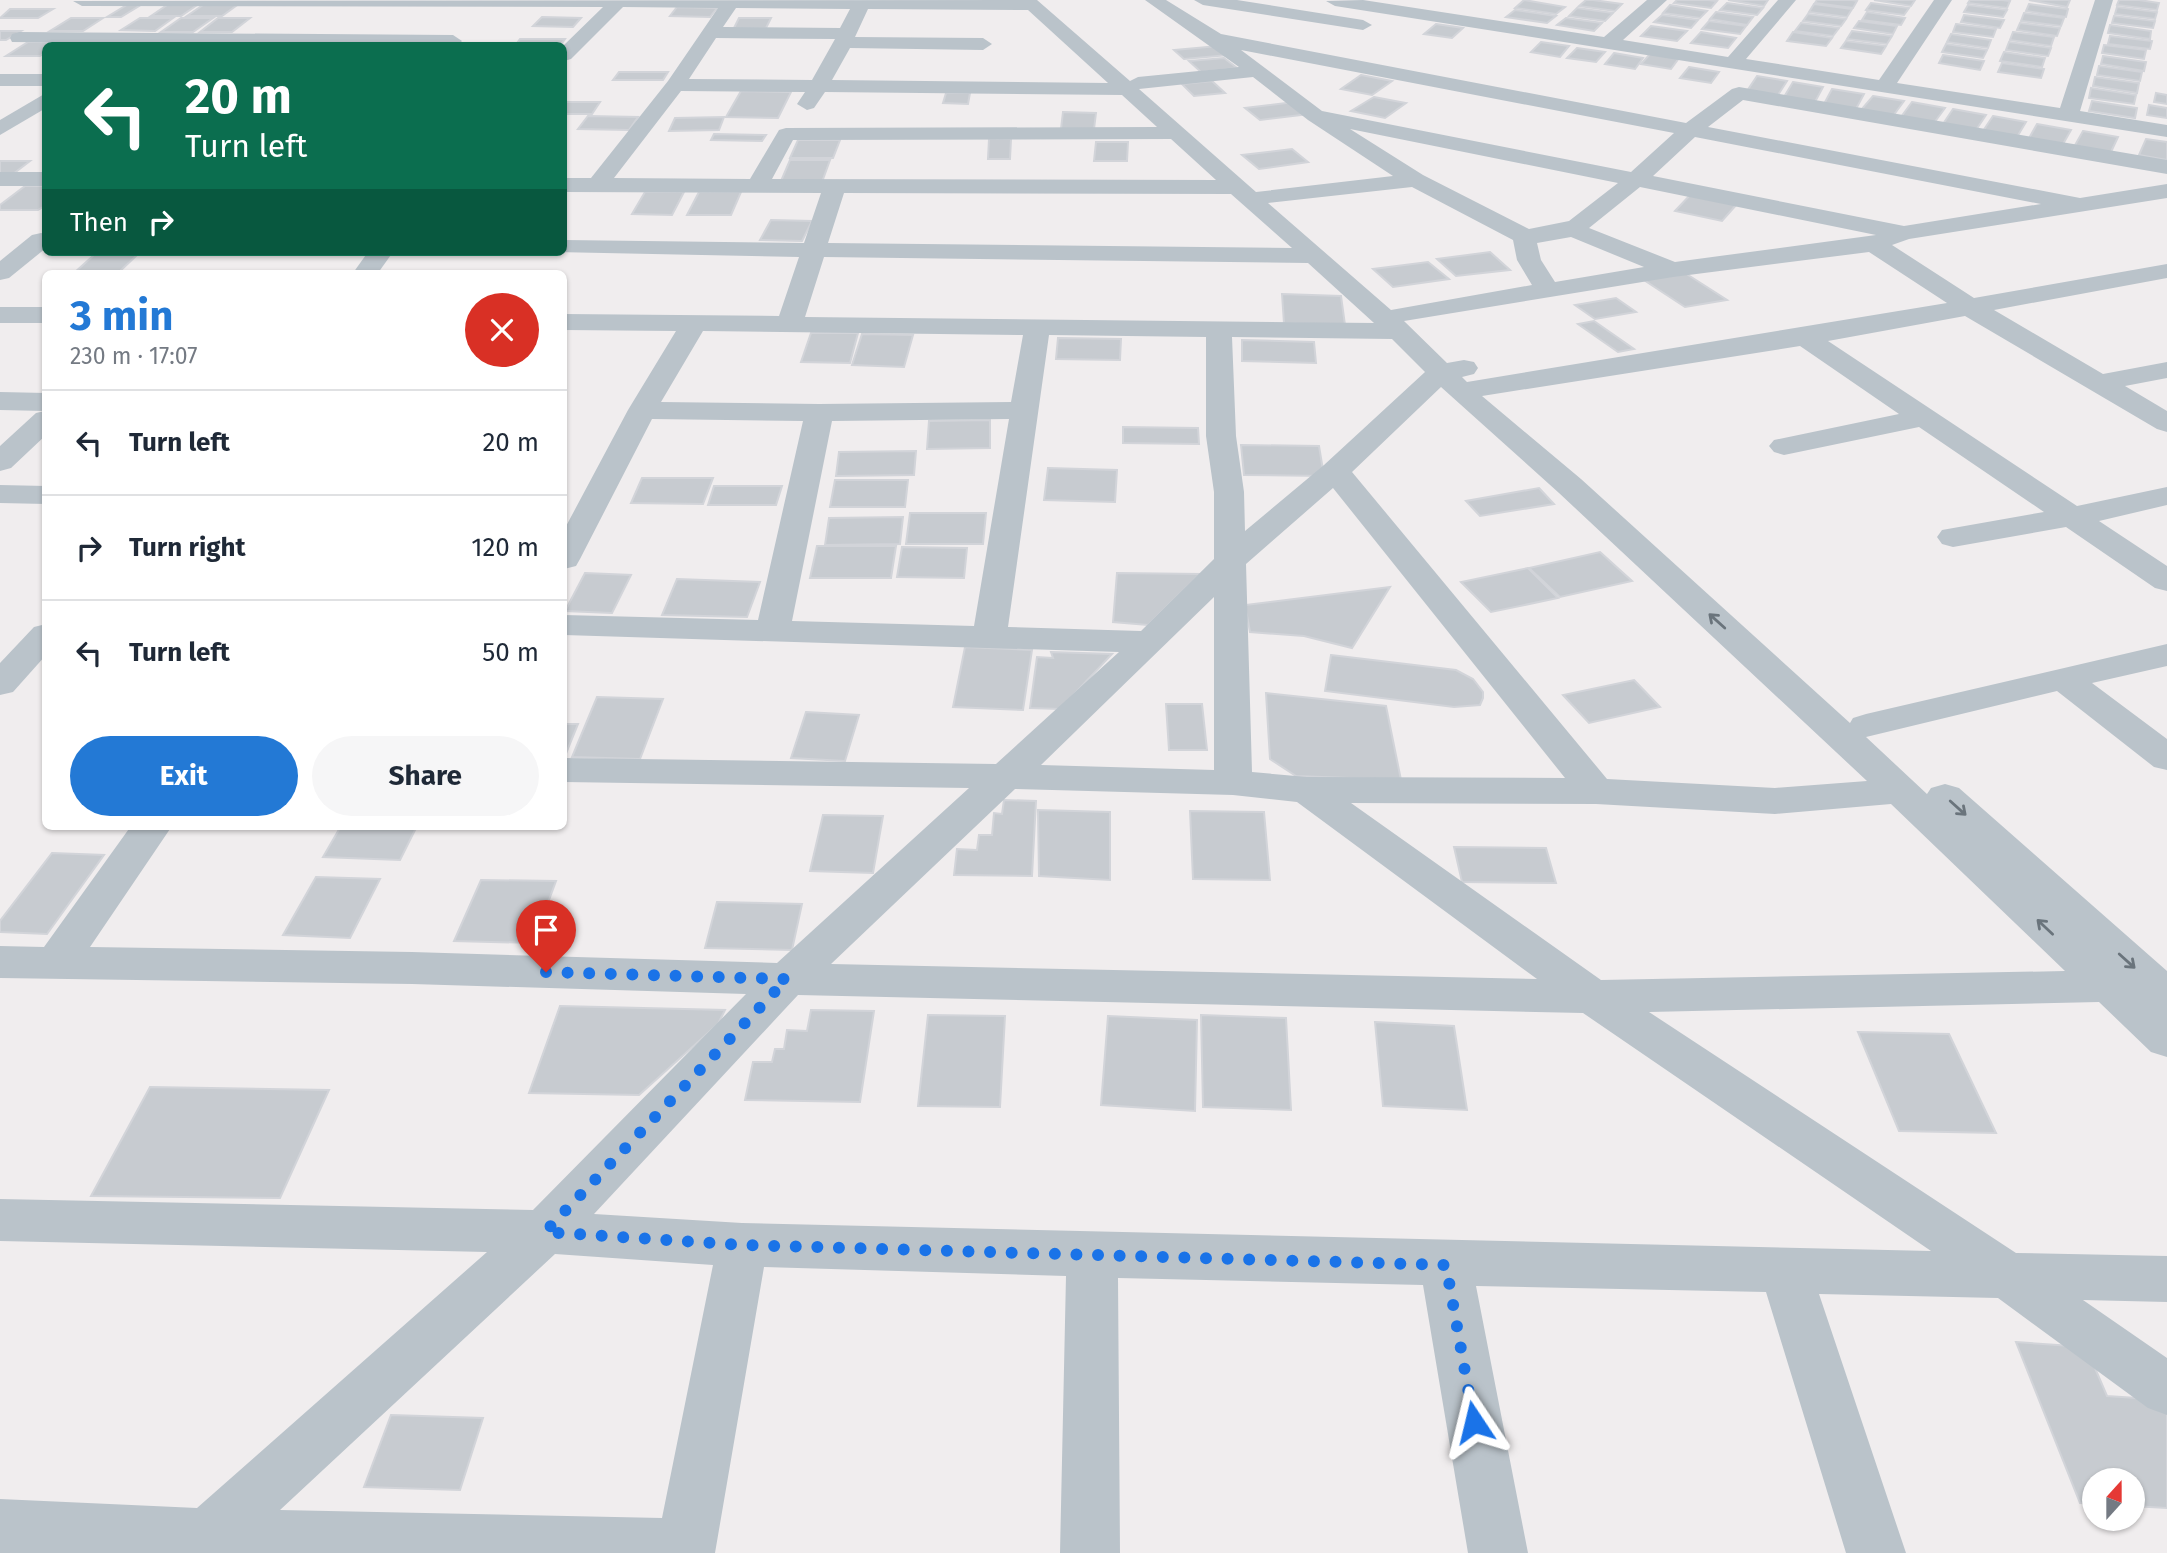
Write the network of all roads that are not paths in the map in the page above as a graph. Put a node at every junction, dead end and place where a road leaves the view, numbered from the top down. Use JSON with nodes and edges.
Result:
{"nodes":[{"id":1,"x":1154,"y":0,"type":"edge"},
{"id":2,"x":1203,"y":0,"type":"edge"},
{"id":3,"x":1658,"y":0,"type":"edge"},
{"id":4,"x":1787,"y":0,"type":"edge"},
{"id":5,"x":1943,"y":0,"type":"edge"},
{"id":6,"x":2104,"y":0,"type":"edge"},
{"id":7,"x":83,"y":1,"type":"edge"},
{"id":8,"x":364,"y":1,"type":"edge"},
{"id":9,"x":618,"y":1,"type":"edge"},
{"id":10,"x":1335,"y":1,"type":"edge"},
{"id":11,"x":494,"y":2,"type":"junction"},
{"id":12,"x":1035,"y":2,"type":"edge"},
{"id":13,"x":730,"y":3,"type":"junction"},
{"id":14,"x":861,"y":4,"type":"junction"},
{"id":15,"x":1497,"y":8,"type":"dead end"},
{"id":16,"x":1478,"y":23,"type":"junction"},
{"id":17,"x":989,"y":25,"type":"junction"},
{"id":18,"x":1380,"y":28,"type":"dead end"},
{"id":19,"x":709,"y":32,"type":"junction"},
{"id":20,"x":19,"y":38,"type":"junction"},
{"id":21,"x":845,"y":38,"type":"junction"},
{"id":22,"x":1215,"y":39,"type":"junction"},
{"id":23,"x":261,"y":42,"type":"edge"},
{"id":24,"x":452,"y":42,"type":"edge"},
{"id":25,"x":1608,"y":44,"type":"junction"},
{"id":26,"x":0,"y":49,"type":"edge"},
{"id":27,"x":567,"y":52,"type":"edge"},
{"id":28,"x":691,"y":63,"type":"junction"},
{"id":29,"x":716,"y":63,"type":"dead end"},
{"id":30,"x":1733,"y":63,"type":"junction"},
{"id":31,"x":806,"y":65,"type":"dead end"},
{"id":32,"x":832,"y":65,"type":"junction"},
{"id":33,"x":1258,"y":71,"type":"junction"},
{"id":34,"x":0,"y":80,"type":"edge"},
{"id":35,"x":42,"y":80,"type":"edge"},
{"id":36,"x":675,"y":85,"type":"junction"},
{"id":37,"x":819,"y":86,"type":"junction"},
{"id":38,"x":1133,"y":86,"type":"junction"},
{"id":39,"x":977,"y":87,"type":"junction"},
{"id":40,"x":1884,"y":87,"type":"junction"},
{"id":41,"x":42,"y":102,"type":"edge"},
{"id":42,"x":1315,"y":116,"type":"junction"},
{"id":43,"x":2068,"y":116,"type":"junction"},
{"id":44,"x":0,"y":128,"type":"edge"},
{"id":45,"x":34,"y":128,"type":"dead end"},
{"id":46,"x":1688,"y":131,"type":"junction"},
{"id":47,"x":2167,"y":131,"type":"edge"},
{"id":48,"x":1177,"y":133,"type":"junction"},
{"id":49,"x":786,"y":134,"type":"junction"},
{"id":50,"x":2167,"y":167,"type":"edge"},
{"id":51,"x":0,"y":179,"type":"edge"},
{"id":52,"x":42,"y":179,"type":"edge"},
{"id":53,"x":1637,"y":179,"type":"junction"},
{"id":54,"x":1415,"y":180,"type":"junction"},
{"id":55,"x":567,"y":184,"type":"edge"},
{"id":56,"x":758,"y":184,"type":"junction"},
{"id":57,"x":597,"y":185,"type":"junction"},
{"id":58,"x":835,"y":186,"type":"junction"},
{"id":59,"x":2167,"y":191,"type":"edge"},
{"id":60,"x":1251,"y":192,"type":"junction"},
{"id":61,"x":2086,"y":206,"type":"junction"},
{"id":62,"x":1571,"y":229,"type":"junction"},
{"id":63,"x":1904,"y":233,"type":"junction"},
{"id":64,"x":1524,"y":237,"type":"junction"},
{"id":65,"x":0,"y":240,"type":"edge"},
{"id":66,"x":42,"y":240,"type":"edge"},
{"id":67,"x":42,"y":241,"type":"edge"},
{"id":68,"x":1873,"y":244,"type":"junction"},
{"id":69,"x":567,"y":247,"type":"edge"},
{"id":70,"x":815,"y":250,"type":"junction"},
{"id":71,"x":378,"y":256,"type":"edge"},
{"id":72,"x":1311,"y":256,"type":"junction"},
{"id":73,"x":367,"y":270,"type":"edge"},
{"id":74,"x":1673,"y":270,"type":"junction"},
{"id":75,"x":2167,"y":271,"type":"edge"},
{"id":76,"x":0,"y":273,"type":"edge"},
{"id":77,"x":1547,"y":290,"type":"junction"},
{"id":78,"x":1971,"y":308,"type":"junction"},
{"id":79,"x":0,"y":315,"type":"edge"},
{"id":80,"x":42,"y":315,"type":"edge"},
{"id":81,"x":567,"y":322,"type":"edge"},
{"id":82,"x":1400,"y":322,"type":"junction"},
{"id":83,"x":694,"y":324,"type":"junction"},
{"id":84,"x":789,"y":325,"type":"junction"},
{"id":85,"x":1037,"y":328,"type":"junction"},
{"id":86,"x":1219,"y":331,"type":"junction"},
{"id":87,"x":1805,"y":337,"type":"junction"},
{"id":88,"x":2167,"y":370,"type":"edge"},
{"id":89,"x":1463,"y":380,"type":"junction"},
{"id":90,"x":2099,"y":383,"type":"junction"},
{"id":91,"x":0,"y":401,"type":"edge"},
{"id":92,"x":42,"y":402,"type":"edge"},
{"id":93,"x":642,"y":410,"type":"junction"},
{"id":94,"x":1023,"y":410,"type":"junction"},
{"id":95,"x":819,"y":413,"type":"junction"},
{"id":96,"x":1924,"y":417,"type":"junction"},
{"id":97,"x":42,"y":423,"type":"edge"},
{"id":98,"x":2167,"y":423,"type":"edge"},
{"id":99,"x":1784,"y":446,"type":"dead end"},
{"id":100,"x":0,"y":462,"type":"edge"},
{"id":101,"x":1335,"y":471,"type":"junction"},
{"id":102,"x":0,"y":494,"type":"edge"},
{"id":103,"x":42,"y":495,"type":"edge"},
{"id":104,"x":2167,"y":496,"type":"edge"},
{"id":105,"x":2072,"y":517,"type":"junction"},
{"id":106,"x":574,"y":518,"type":"edge"},
{"id":107,"x":1953,"y":537,"type":"dead end"},
{"id":108,"x":567,"y":547,"type":"edge"},
{"id":109,"x":1230,"y":561,"type":"junction"},
{"id":110,"x":2167,"y":581,"type":"edge"},
{"id":111,"x":567,"y":625,"type":"edge"},
{"id":112,"x":773,"y":630,"type":"junction"},
{"id":113,"x":42,"y":638,"type":"edge"},
{"id":114,"x":989,"y":638,"type":"junction"},
{"id":115,"x":1150,"y":642,"type":"junction"},
{"id":116,"x":2167,"y":655,"type":"edge"},
{"id":117,"x":2064,"y":679,"type":"junction"},
{"id":118,"x":0,"y":684,"type":"edge"},
{"id":119,"x":1866,"y":726,"type":"junction"},
{"id":120,"x":2167,"y":758,"type":"edge"},
{"id":121,"x":567,"y":770,"type":"edge"},
{"id":122,"x":1006,"y":776,"type":"junction"},
{"id":123,"x":1233,"y":783,"type":"junction"},
{"id":124,"x":1307,"y":790,"type":"junction"},
{"id":125,"x":1596,"y":791,"type":"junction"},
{"id":126,"x":1902,"y":791,"type":"junction"},
{"id":127,"x":149,"y":830,"type":"edge"},
{"id":128,"x":0,"y":962,"type":"edge"},
{"id":129,"x":57,"y":962,"type":"junction"},
{"id":130,"x":787,"y":979,"type":"junction"},
{"id":131,"x":2108,"y":986,"type":"junction"},
{"id":132,"x":1592,"y":997,"type":"junction"},
{"id":133,"x":2167,"y":997,"type":"edge"},
{"id":134,"x":2167,"y":1040,"type":"edge"},
{"id":135,"x":0,"y":1220,"type":"edge"},
{"id":136,"x":545,"y":1232,"type":"junction"},
{"id":137,"x":743,"y":1245,"type":"junction"},
{"id":138,"x":1092,"y":1255,"type":"junction"},
{"id":139,"x":1446,"y":1265,"type":"junction"},
{"id":140,"x":1786,"y":1272,"type":"junction"},
{"id":141,"x":2007,"y":1275,"type":"junction"},
{"id":142,"x":2167,"y":1279,"type":"edge"},
{"id":143,"x":2167,"y":1390,"type":"edge"},
{"id":144,"x":0,"y":1528,"type":"edge"},
{"id":145,"x":199,"y":1546,"type":"edge"},
{"id":146,"x":685,"y":1551,"type":"edge"},
{"id":147,"x":1090,"y":1553,"type":"edge"},
{"id":148,"x":1498,"y":1553,"type":"edge"},
{"id":149,"x":1876,"y":1553,"type":"edge"}],
"edges":[{"from":1,"to":22,"type":"street"},
{"from":2,"to":18,"type":"street"},
{"from":3,"to":25,"type":"street"},
{"from":4,"to":30,"type":"street"},
{"from":5,"to":40,"type":"street"},
{"from":6,"to":43,"type":"street"},
{"from":7,"to":8,"type":"street"},
{"from":7,"to":20,"type":"street"},
{"from":8,"to":11,"type":"street"},
{"from":9,"to":11,"type":"street"},
{"from":9,"to":13,"type":"street"},
{"from":9,"to":27,"type":"street"},
{"from":10,"to":16,"type":"street"},
{"from":11,"to":24,"type":"street"},
{"from":12,"to":17,"type":"street"},
{"from":12,"to":38,"type":"street"},
{"from":13,"to":14,"type":"street"},
{"from":13,"to":19,"type":"street"},
{"from":14,"to":17,"type":"street"},
{"from":14,"to":21,"type":"street"},
{"from":15,"to":16,"type":"street"},
{"from":16,"to":25,"type":"street"},
{"from":17,"to":21,"type":"street"},
{"from":17,"to":39,"type":"street"},
{"from":19,"to":21,"type":"street"},
{"from":19,"to":28,"type":"street"},
{"from":20,"to":23,"type":"street"},
{"from":20,"to":26,"type":"street"},
{"from":21,"to":32,"type":"street"},
{"from":22,"to":33,"type":"street"},
{"from":22,"to":46,"type":"street"},
{"from":25,"to":30,"type":"street"},
{"from":28,"to":29,"type":"street"},
{"from":28,"to":36,"type":"street"},
{"from":30,"to":40,"type":"street"},
{"from":31,"to":32,"type":"street"},
{"from":32,"to":37,"type":"street"},
{"from":33,"to":38,"type":"street"},
{"from":33,"to":42,"type":"street"},
{"from":34,"to":35,"type":"street"},
{"from":36,"to":37,"type":"street"},
{"from":36,"to":57,"type":"street"},
{"from":37,"to":39,"type":"street"},
{"from":37,"to":49,"type":"street"},
{"from":38,"to":39,"type":"street"},
{"from":38,"to":48,"type":"street"},
{"from":38,"to":60,"type":"street"},
{"from":40,"to":43,"type":"street"},
{"from":41,"to":44,"type":"street"},
{"from":42,"to":53,"type":"street"},
{"from":42,"to":54,"type":"street"},
{"from":43,"to":47,"type":"street"},
{"from":44,"to":45,"type":"street"},
{"from":46,"to":50,"type":"street"},
{"from":46,"to":53,"type":"street"},
{"from":46,"to":61,"type":"street"},
{"from":48,"to":49,"type":"street"},
{"from":48,"to":60,"type":"street"},
{"from":49,"to":56,"type":"street"},
{"from":51,"to":52,"type":"street"},
{"from":53,"to":62,"type":"street"},
{"from":53,"to":63,"type":"street"},
{"from":54,"to":60,"type":"street"},
{"from":54,"to":64,"type":"street"},
{"from":55,"to":57,"type":"street"},
{"from":56,"to":57,"type":"street"},
{"from":56,"to":58,"type":"street"},
{"from":58,"to":60,"type":"street"},
{"from":58,"to":70,"type":"street"},
{"from":59,"to":61,"type":"street"},
{"from":60,"to":72,"type":"street"},
{"from":60,"to":82,"type":"street"},
{"from":61,"to":63,"type":"street"},
{"from":62,"to":64,"type":"street"},
{"from":62,"to":74,"type":"street"},
{"from":63,"to":68,"type":"street"},
{"from":64,"to":77,"type":"street"},
{"from":65,"to":66,"type":"street"},
{"from":67,"to":76,"type":"street"},
{"from":68,"to":74,"type":"street"},
{"from":68,"to":78,"type":"street"},
{"from":69,"to":70,"type":"street"},
{"from":70,"to":72,"type":"street"},
{"from":70,"to":84,"type":"street"},
{"from":71,"to":73,"type":"street"},
{"from":72,"to":82,"type":"street"},
{"from":74,"to":77,"type":"street"},
{"from":75,"to":78,"type":"street"},
{"from":77,"to":82,"type":"street"},
{"from":78,"to":87,"type":"street"},
{"from":78,"to":90,"type":"street"},
{"from":79,"to":80,"type":"street"},
{"from":81,"to":83,"type":"street"},
{"from":82,"to":86,"type":"street"},
{"from":82,"to":89,"type":"street"},
{"from":83,"to":84,"type":"street"},
{"from":83,"to":93,"type":"street"},
{"from":84,"to":85,"type":"street"},
{"from":85,"to":86,"type":"street"},
{"from":85,"to":94,"type":"street"},
{"from":86,"to":109,"type":"street"},
{"from":87,"to":89,"type":"street"},
{"from":87,"to":96,"type":"street"},
{"from":88,"to":90,"type":"street"},
{"from":89,"to":101,"type":"street"},
{"from":89,"to":119,"type":"street"},
{"from":126,"to":89,"type":"street","one_way":true},
{"from":90,"to":98,"type":"street"},
{"from":91,"to":92,"type":"street"},
{"from":93,"to":95,"type":"street"},
{"from":93,"to":106,"type":"street"},
{"from":94,"to":95,"type":"street"},
{"from":94,"to":114,"type":"street"},
{"from":95,"to":112,"type":"street"},
{"from":96,"to":99,"type":"street"},
{"from":96,"to":105,"type":"street"},
{"from":97,"to":100,"type":"street"},
{"from":101,"to":109,"type":"street"},
{"from":101,"to":125,"type":"street"},
{"from":102,"to":103,"type":"street"},
{"from":104,"to":105,"type":"street"},
{"from":105,"to":107,"type":"street"},
{"from":105,"to":110,"type":"street"},
{"from":106,"to":108,"type":"street"},
{"from":109,"to":115,"type":"street"},
{"from":109,"to":123,"type":"street"},
{"from":111,"to":112,"type":"street"},
{"from":112,"to":114,"type":"street"},
{"from":113,"to":118,"type":"street"},
{"from":114,"to":115,"type":"street"},
{"from":115,"to":122,"type":"street"},
{"from":116,"to":117,"type":"street"},
{"from":117,"to":119,"type":"street"},
{"from":117,"to":120,"type":"street"},
{"from":119,"to":133,"type":"street","one_way":true},
{"from":121,"to":122,"type":"street"},
{"from":122,"to":123,"type":"street"},
{"from":122,"to":130,"type":"street"},
{"from":123,"to":124,"type":"street"},
{"from":124,"to":125,"type":"street"},
{"from":124,"to":132,"type":"street"},
{"from":125,"to":126,"type":"street"},
{"from":131,"to":126,"type":"street","one_way":true},
{"from":127,"to":129,"type":"street"},
{"from":128,"to":129,"type":"street"},
{"from":129,"to":130,"type":"street"},
{"from":130,"to":132,"type":"street"},
{"from":130,"to":136,"type":"street"},
{"from":131,"to":132,"type":"street"},
{"from":131,"to":134,"type":"street"},
{"from":132,"to":141,"type":"street"},
{"from":135,"to":136,"type":"street"},
{"from":136,"to":137,"type":"street"},
{"from":136,"to":145,"type":"street"},
{"from":137,"to":138,"type":"street"},
{"from":137,"to":146,"type":"street"},
{"from":138,"to":139,"type":"street"},
{"from":138,"to":147,"type":"street"},
{"from":139,"to":140,"type":"street"},
{"from":139,"to":148,"type":"street"},
{"from":140,"to":141,"type":"street"},
{"from":140,"to":149,"type":"street"},
{"from":141,"to":142,"type":"street"},
{"from":141,"to":143,"type":"street"},
{"from":144,"to":145,"type":"street"},
{"from":145,"to":146,"type":"street"}]}
